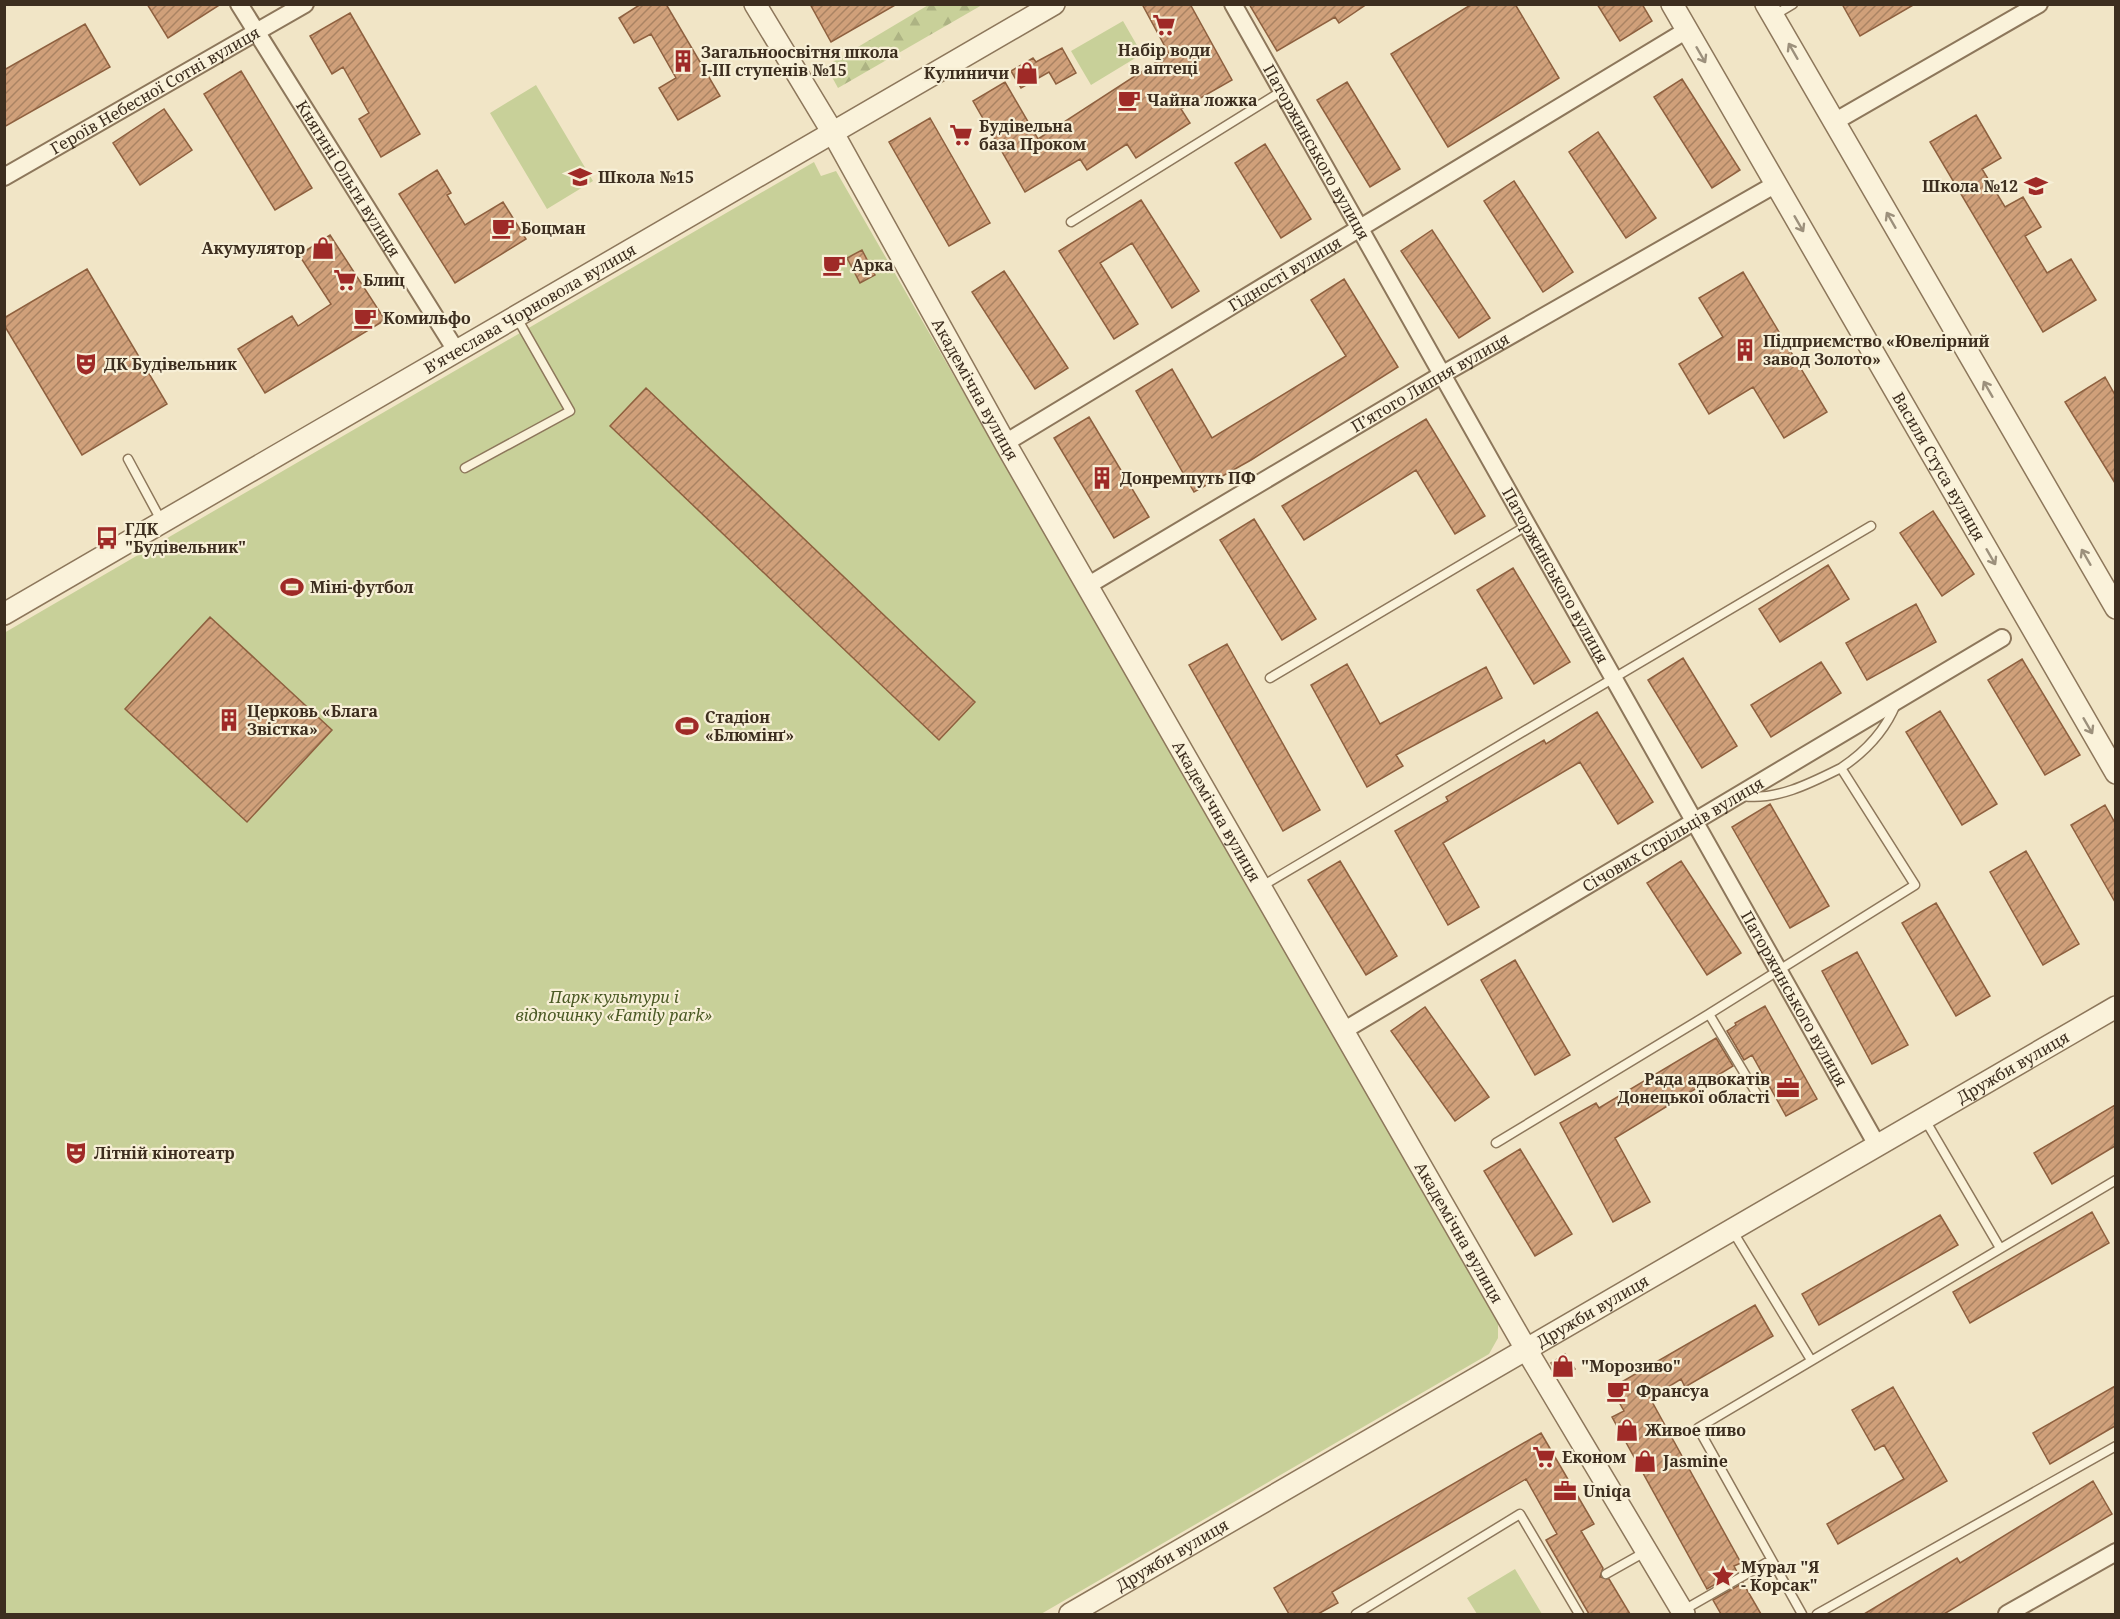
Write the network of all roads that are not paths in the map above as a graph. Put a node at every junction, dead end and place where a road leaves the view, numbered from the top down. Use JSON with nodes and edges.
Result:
{"nodes":[{"id":1,"x":239,"y":4,"type":"edge"},
{"id":2,"x":305,"y":4,"type":"edge"},
{"id":3,"x":754,"y":4,"type":"edge"},
{"id":4,"x":1054,"y":4,"type":"edge"},
{"id":5,"x":1233,"y":4,"type":"edge"},
{"id":6,"x":1672,"y":4,"type":"edge"},
{"id":7,"x":1793,"y":4,"type":"edge"},
{"id":8,"x":2038,"y":4,"type":"edge"},
{"id":9,"x":1769,"y":10,"type":"edge"},
{"id":10,"x":1687,"y":30,"type":"junction"},
{"id":11,"x":256,"y":33,"type":"junction"},
{"id":12,"x":1282,"y":91,"type":"junction"},
{"id":13,"x":1834,"y":122,"type":"junction"},
{"id":14,"x":833,"y":133,"type":"junction"},
{"id":15,"x":4,"y":177,"type":"edge"},
{"id":16,"x":1776,"y":184,"type":"junction"},
{"id":17,"x":1071,"y":222,"type":"dead end"},
{"id":18,"x":1359,"y":227,"type":"junction"},
{"id":19,"x":516,"y":317,"type":"junction"},
{"id":20,"x":457,"y":352,"type":"junction"},
{"id":21,"x":1443,"y":374,"type":"junction"},
{"id":22,"x":1005,"y":443,"type":"junction"},
{"id":23,"x":128,"y":459,"type":"dead end"},
{"id":24,"x":465,"y":468,"type":"dead end"},
{"id":25,"x":163,"y":522,"type":"junction"},
{"id":26,"x":1528,"y":525,"type":"junction"},
{"id":27,"x":1871,"y":526,"type":"dead end"},
{"id":28,"x":1087,"y":586,"type":"junction"},
{"id":29,"x":2115,"y":608,"type":"edge"},
{"id":30,"x":4,"y":614,"type":"edge"},
{"id":31,"x":2002,"y":638,"type":"dead end"},
{"id":32,"x":1269,"y":678,"type":"dead end"},
{"id":33,"x":1613,"y":678,"type":"junction"},
{"id":34,"x":1898,"y":700,"type":"junction"},
{"id":35,"x":1841,"y":768,"type":"junction"},
{"id":36,"x":2115,"y":773,"type":"edge"},
{"id":37,"x":1736,"y":795,"type":"junction"},
{"id":38,"x":1693,"y":820,"type":"junction"},
{"id":39,"x":1260,"y":887,"type":"junction"},
{"id":40,"x":1779,"y":971,"type":"junction"},
{"id":41,"x":2115,"y":1006,"type":"edge"},
{"id":42,"x":1709,"y":1014,"type":"junction"},
{"id":43,"x":1343,"y":1031,"type":"junction"},
{"id":44,"x":1758,"y":1096,"type":"dead end"},
{"id":45,"x":1924,"y":1118,"type":"junction"},
{"id":46,"x":1496,"y":1143,"type":"dead end"},
{"id":47,"x":1877,"y":1145,"type":"junction"},
{"id":48,"x":2115,"y":1180,"type":"edge"},
{"id":49,"x":1732,"y":1230,"type":"junction"},
{"id":50,"x":2000,"y":1248,"type":"junction"},
{"id":51,"x":1526,"y":1349,"type":"junction"},
{"id":52,"x":1811,"y":1360,"type":"junction"},
{"id":53,"x":2115,"y":1446,"type":"edge"},
{"id":54,"x":1646,"y":1551,"type":"junction"},
{"id":55,"x":2115,"y":1552,"type":"edge"},
{"id":56,"x":1771,"y":1560,"type":"junction"},
{"id":57,"x":1606,"y":1574,"type":"dead end"},
{"id":58,"x":1683,"y":1613,"type":"edge"},
{"id":59,"x":1070,"y":1614,"type":"edge"},
{"id":60,"x":1356,"y":1614,"type":"edge"},
{"id":61,"x":1579,"y":1614,"type":"edge"},
{"id":62,"x":1802,"y":1614,"type":"edge"},
{"id":63,"x":1817,"y":1614,"type":"edge"},
{"id":64,"x":2007,"y":1614,"type":"edge"}],
"edges":[{"from":1,"to":11,"type":"street","name":"Княгині Ольги вулиця"},
{"from":2,"to":11,"type":"street","name":"Героїв Небесної Сотні вулиця"},
{"from":3,"to":14,"type":"street","name":"Академічна вулиця"},
{"from":4,"to":14,"type":"street","name":"В'ячеслава Чорновола вулиця"},
{"from":5,"to":12,"type":"street","name":"Паторжинського вулиця"},
{"from":6,"to":10,"type":"street","name":"Василя Стуса вулиця"},
{"from":7,"to":9,"type":"lane"},
{"from":8,"to":13,"type":"street"},
{"from":13,"to":9,"type":"street","one_way":true},
{"from":10,"to":16,"type":"street","name":"Василя Стуса вулиця","one_way":true},
{"from":10,"to":18,"type":"street","name":"Гідності вулиця"},
{"from":11,"to":15,"type":"street","name":"Героїв Небесної Сотні вулиця"},
{"from":11,"to":20,"type":"street","name":"Княгині Ольги вулиця"},
{"from":12,"to":17,"type":"lane"},
{"from":12,"to":18,"type":"street","name":"Паторжинського вулиця"},
{"from":29,"to":13,"type":"street","one_way":true},
{"from":14,"to":19,"type":"street","name":"В'ячеслава Чорновола вулиця"},
{"from":14,"to":22,"type":"street","name":"Академічна вулиця"},
{"from":16,"to":21,"type":"street","name":"П’ятого Липня вулиця"},
{"from":16,"to":36,"type":"street","name":"Василя Стуса вулиця","one_way":true},
{"from":18,"to":21,"type":"street","name":"Паторжинського вулиця"},
{"from":18,"to":22,"type":"street","name":"Гідності вулиця"},
{"from":19,"to":20,"type":"street","name":"В'ячеслава Чорновола вулиця"},
{"from":19,"to":24,"type":"lane"},
{"from":20,"to":25,"type":"street","name":"В'ячеслава Чорновола вулиця"},
{"from":21,"to":26,"type":"street","name":"Паторжинського вулиця"},
{"from":21,"to":28,"type":"street","name":"П’ятого Липня вулиця"},
{"from":22,"to":28,"type":"street","name":"Академічна вулиця"},
{"from":23,"to":25,"type":"lane"},
{"from":25,"to":30,"type":"street","name":"В'ячеслава Чорновола вулиця"},
{"from":26,"to":32,"type":"lane"},
{"from":26,"to":33,"type":"street","name":"Паторжинського вулиця"},
{"from":27,"to":33,"type":"lane"},
{"from":28,"to":39,"type":"street","name":"Академічна вулиця"},
{"from":31,"to":34,"type":"street","name":"Січових Стрільців вулиця"},
{"from":33,"to":38,"type":"street","name":"Паторжинського вулиця"},
{"from":33,"to":39,"type":"lane"},
{"from":34,"to":35,"type":"lane"},
{"from":34,"to":37,"type":"street","name":"Січових Стрільців вулиця"},
{"from":35,"to":37,"type":"lane"},
{"from":35,"to":40,"type":"lane"},
{"from":37,"to":38,"type":"street","name":"Січових Стрільців вулиця"},
{"from":38,"to":40,"type":"street","name":"Паторжинського вулиця"},
{"from":38,"to":43,"type":"street","name":"Січових Стрільців вулиця"},
{"from":39,"to":43,"type":"street","name":"Академічна вулиця"},
{"from":40,"to":42,"type":"lane"},
{"from":40,"to":47,"type":"street","name":"Паторжинського вулиця"},
{"from":41,"to":45,"type":"street","name":"Дружби вулиця"},
{"from":42,"to":44,"type":"lane"},
{"from":42,"to":46,"type":"lane"},
{"from":43,"to":51,"type":"street","name":"Академічна вулиця"},
{"from":45,"to":47,"type":"street","name":"Дружби вулиця"},
{"from":45,"to":50,"type":"lane"},
{"from":47,"to":49,"type":"street","name":"Дружби вулиця"},
{"from":48,"to":50,"type":"lane"},
{"from":49,"to":51,"type":"street","name":"Дружби вулиця"},
{"from":49,"to":52,"type":"lane"},
{"from":50,"to":52,"type":"lane"},
{"from":51,"to":54,"type":"street","name":"Академічна вулиця"},
{"from":51,"to":59,"type":"street","name":"Дружби вулиця"},
{"from":52,"to":56,"type":"lane"},
{"from":53,"to":63,"type":"lane"},
{"from":54,"to":57,"type":"lane"},
{"from":54,"to":58,"type":"street","name":"Академічна вулиця"},
{"from":55,"to":64,"type":"street"},
{"from":56,"to":58,"type":"lane"},
{"from":56,"to":62,"type":"lane"},
{"from":60,"to":61,"type":"lane"}]}
